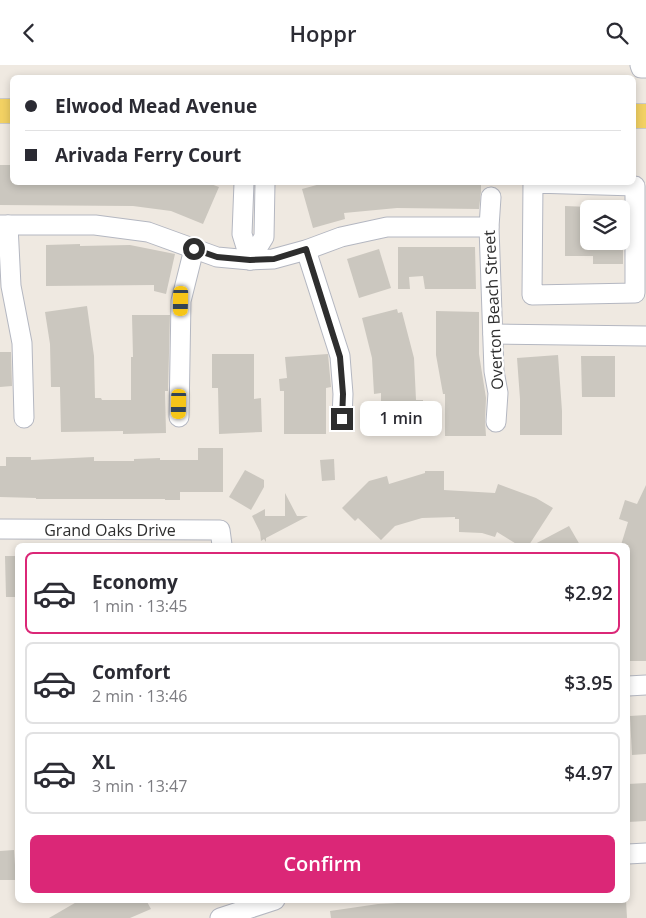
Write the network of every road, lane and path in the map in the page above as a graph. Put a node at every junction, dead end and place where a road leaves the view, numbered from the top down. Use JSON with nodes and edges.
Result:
{"nodes":[{"id":1,"x":640,"y":65,"type":"edge"},
{"id":2,"x":646,"y":68,"type":"edge"},
{"id":3,"x":244,"y":185,"type":"edge"},
{"id":4,"x":265,"y":185,"type":"edge"},
{"id":5,"x":533,"y":185,"type":"edge"},
{"id":6,"x":601,"y":185,"type":"edge"},
{"id":7,"x":491,"y":197,"type":"dead end"},
{"id":8,"x":242,"y":222,"type":"junction"},
{"id":9,"x":264,"y":222,"type":"junction"},
{"id":10,"x":4,"y":225,"type":"edge"},
{"id":11,"x":488,"y":227,"type":"junction"},
{"id":12,"x":194,"y":249,"type":"junction"},
{"id":13,"x":306,"y":249,"type":"junction"},
{"id":14,"x":250,"y":260,"type":"junction"},
{"id":15,"x":640,"y":267,"type":"edge"},
{"id":16,"x":640,"y":297,"type":"edge"},
{"id":17,"x":493,"y":334,"type":"junction"},
{"id":18,"x":646,"y":336,"type":"edge"},
{"id":19,"x":179,"y":417,"type":"dead end"},
{"id":20,"x":24,"y":418,"type":"dead end"},
{"id":21,"x":342,"y":419,"type":"dead end"},
{"id":22,"x":496,"y":423,"type":"dead end"},
{"id":23,"x":0,"y":529,"type":"edge"},
{"id":24,"x":221,"y":538,"type":"edge"},
{"id":25,"x":646,"y":685,"type":"edge"},
{"id":26,"x":630,"y":686,"type":"edge"},
{"id":27,"x":646,"y":853,"type":"edge"},
{"id":28,"x":630,"y":854,"type":"edge"},
{"id":29,"x":266,"y":903,"type":"edge"},
{"id":30,"x":220,"y":918,"type":"edge"}],
"edges":[{"from":1,"to":2,"type":"street"},
{"from":3,"to":8,"type":"street"},
{"from":4,"to":9,"type":"street"},
{"from":5,"to":16,"type":"street"},
{"from":6,"to":15,"type":"street"},
{"from":7,"to":11,"type":"street","name":"Overton Beach Street"},
{"from":8,"to":9,"type":"street"},
{"from":8,"to":14,"type":"street"},
{"from":9,"to":14,"type":"street"},
{"from":10,"to":12,"type":"street"},
{"from":10,"to":20,"type":"street"},
{"from":11,"to":13,"type":"street"},
{"from":11,"to":17,"type":"street","name":"Overton Beach Street"},
{"from":12,"to":14,"type":"street"},
{"from":12,"to":19,"type":"street"},
{"from":13,"to":14,"type":"street"},
{"from":13,"to":21,"type":"street"},
{"from":15,"to":16,"type":"street"},
{"from":17,"to":18,"type":"street"},
{"from":17,"to":22,"type":"street","name":"Overton Beach Street"},
{"from":23,"to":24,"type":"street","name":"Grand Oaks Drive"},
{"from":25,"to":26,"type":"street"},
{"from":27,"to":28,"type":"street"},
{"from":29,"to":30,"type":"street"}]}
